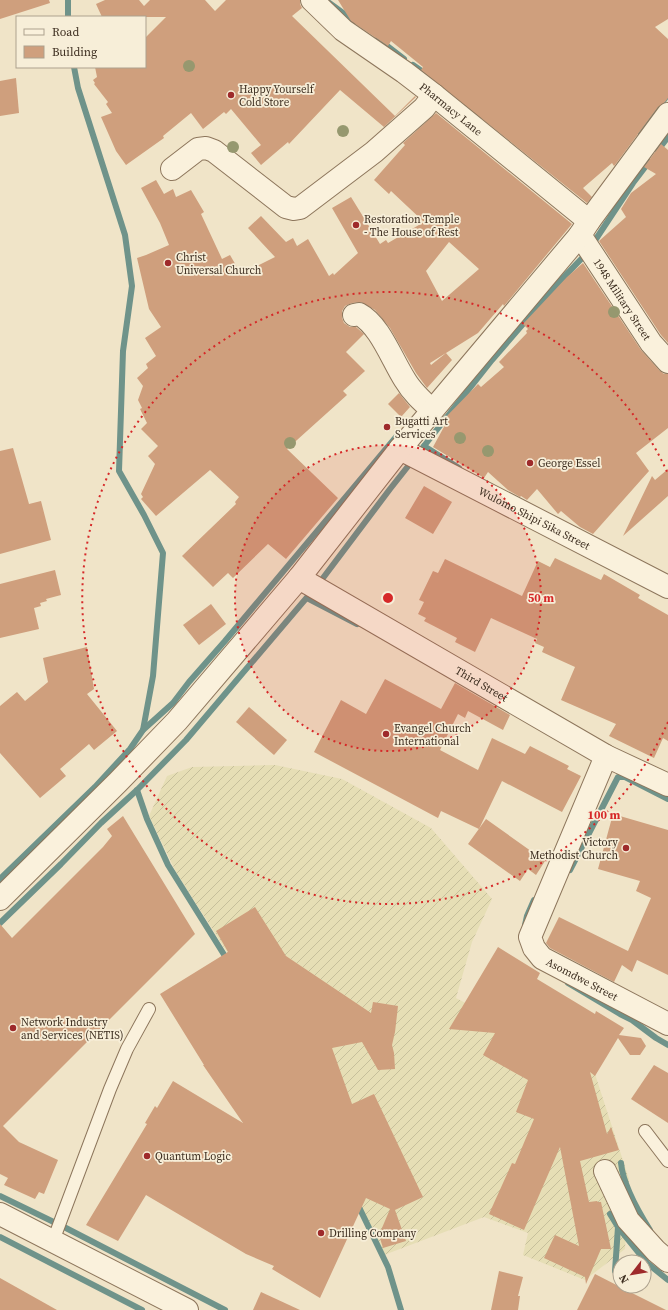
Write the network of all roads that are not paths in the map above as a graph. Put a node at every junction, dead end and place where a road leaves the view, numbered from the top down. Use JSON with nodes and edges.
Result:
{"nodes":[{"id":1,"x":312,"y":0,"type":"edge"},
{"id":2,"x":434,"y":95,"type":"junction"},
{"id":3,"x":668,"y":114,"type":"edge"},
{"id":4,"x":172,"y":169,"type":"dead end"},
{"id":5,"x":584,"y":228,"type":"junction"},
{"id":6,"x":354,"y":315,"type":"dead end"},
{"id":7,"x":668,"y":362,"type":"edge"},
{"id":8,"x":432,"y":410,"type":"junction"},
{"id":9,"x":400,"y":449,"type":"junction"},
{"id":10,"x":299,"y":578,"type":"junction"},
{"id":11,"x":668,"y":587,"type":"edge"},
{"id":12,"x":606,"y":756,"type":"junction"},
{"id":13,"x":668,"y":785,"type":"edge"},
{"id":14,"x":0,"y":900,"type":"edge"},
{"id":15,"x":149,"y":1009,"type":"dead end"},
{"id":16,"x":668,"y":1024,"type":"edge"},
{"id":17,"x":645,"y":1131,"type":"dead end"},
{"id":18,"x":668,"y":1161,"type":"edge"},
{"id":19,"x":605,"y":1170,"type":"dead end"},
{"id":20,"x":0,"y":1214,"type":"edge"},
{"id":21,"x":53,"y":1241,"type":"junction"},
{"id":22,"x":668,"y":1261,"type":"edge"},
{"id":23,"x":187,"y":1310,"type":"edge"}],
"edges":[{"from":1,"to":2,"type":"street","name":"Pharmacy Lane"},
{"from":2,"to":4,"type":"street"},
{"from":2,"to":5,"type":"street","name":"Pharmacy Lane"},
{"from":3,"to":5,"type":"street"},
{"from":5,"to":7,"type":"street","name":"1948 Military Street"},
{"from":5,"to":8,"type":"street"},
{"from":6,"to":8,"type":"street"},
{"from":8,"to":9,"type":"street"},
{"from":9,"to":10,"type":"street"},
{"from":9,"to":11,"type":"street","name":"Wulomo Shipi Sika Street"},
{"from":10,"to":12,"type":"street","name":"Third Street"},
{"from":10,"to":14,"type":"street"},
{"from":12,"to":13,"type":"street","name":"Third Street"},
{"from":12,"to":16,"type":"street","name":"Asomdwe Street"},
{"from":15,"to":21,"type":"lane"},
{"from":17,"to":18,"type":"lane"},
{"from":19,"to":22,"type":"street"},
{"from":20,"to":21,"type":"street"},
{"from":21,"to":23,"type":"street"}]}
